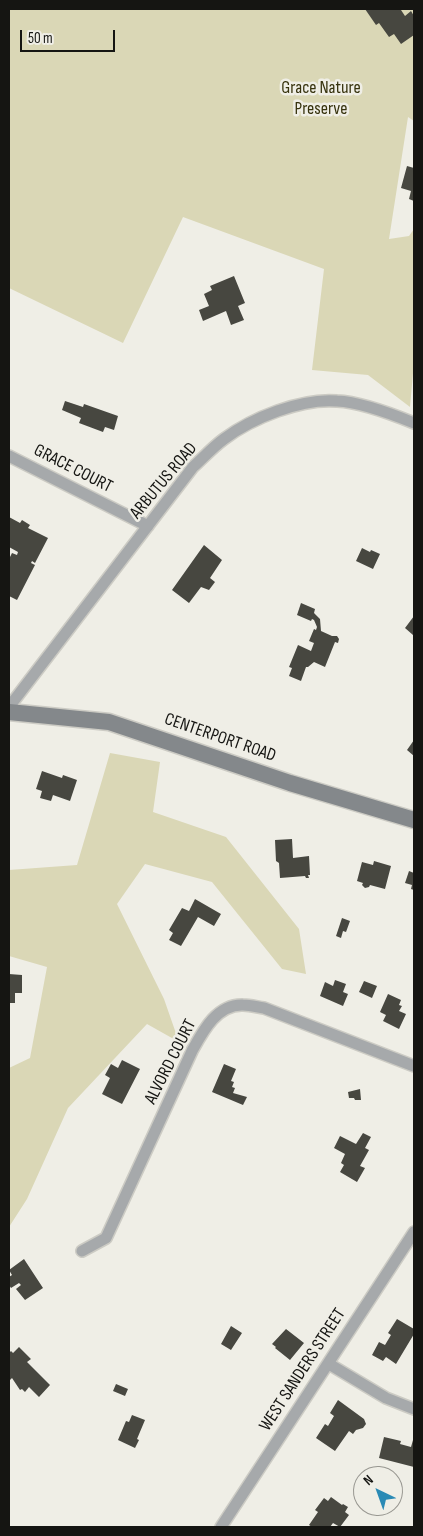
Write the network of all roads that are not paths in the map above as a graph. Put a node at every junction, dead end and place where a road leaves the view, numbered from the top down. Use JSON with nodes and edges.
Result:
{"nodes":[{"id":1,"x":414,"y":422,"type":"edge"},
{"id":2,"x":9,"y":456,"type":"edge"},
{"id":3,"x":148,"y":526,"type":"junction"},
{"id":4,"x":9,"y":706,"type":"edge"},
{"id":5,"x":9,"y":712,"type":"edge"},
{"id":6,"x":414,"y":820,"type":"edge"},
{"id":7,"x":414,"y":1066,"type":"edge"},
{"id":8,"x":414,"y":1232,"type":"edge"},
{"id":9,"x":82,"y":1251,"type":"dead end"},
{"id":10,"x":329,"y":1364,"type":"junction"},
{"id":11,"x":414,"y":1409,"type":"edge"},
{"id":12,"x":220,"y":1527,"type":"edge"}],
"edges":[{"from":1,"to":3,"type":"street","name":"ARBUTUS ROAD"},
{"from":2,"to":3,"type":"street","name":"GRACE COURT"},
{"from":3,"to":4,"type":"street","name":"ARBUTUS ROAD"},
{"from":5,"to":6,"type":"main road","name":"CENTERPORT ROAD"},
{"from":7,"to":9,"type":"street","name":"ALVORD COURT"},
{"from":8,"to":10,"type":"street","name":"WEST SANDERS STREET"},
{"from":10,"to":11,"type":"street"},
{"from":10,"to":12,"type":"street","name":"WEST SANDERS STREET"}]}
